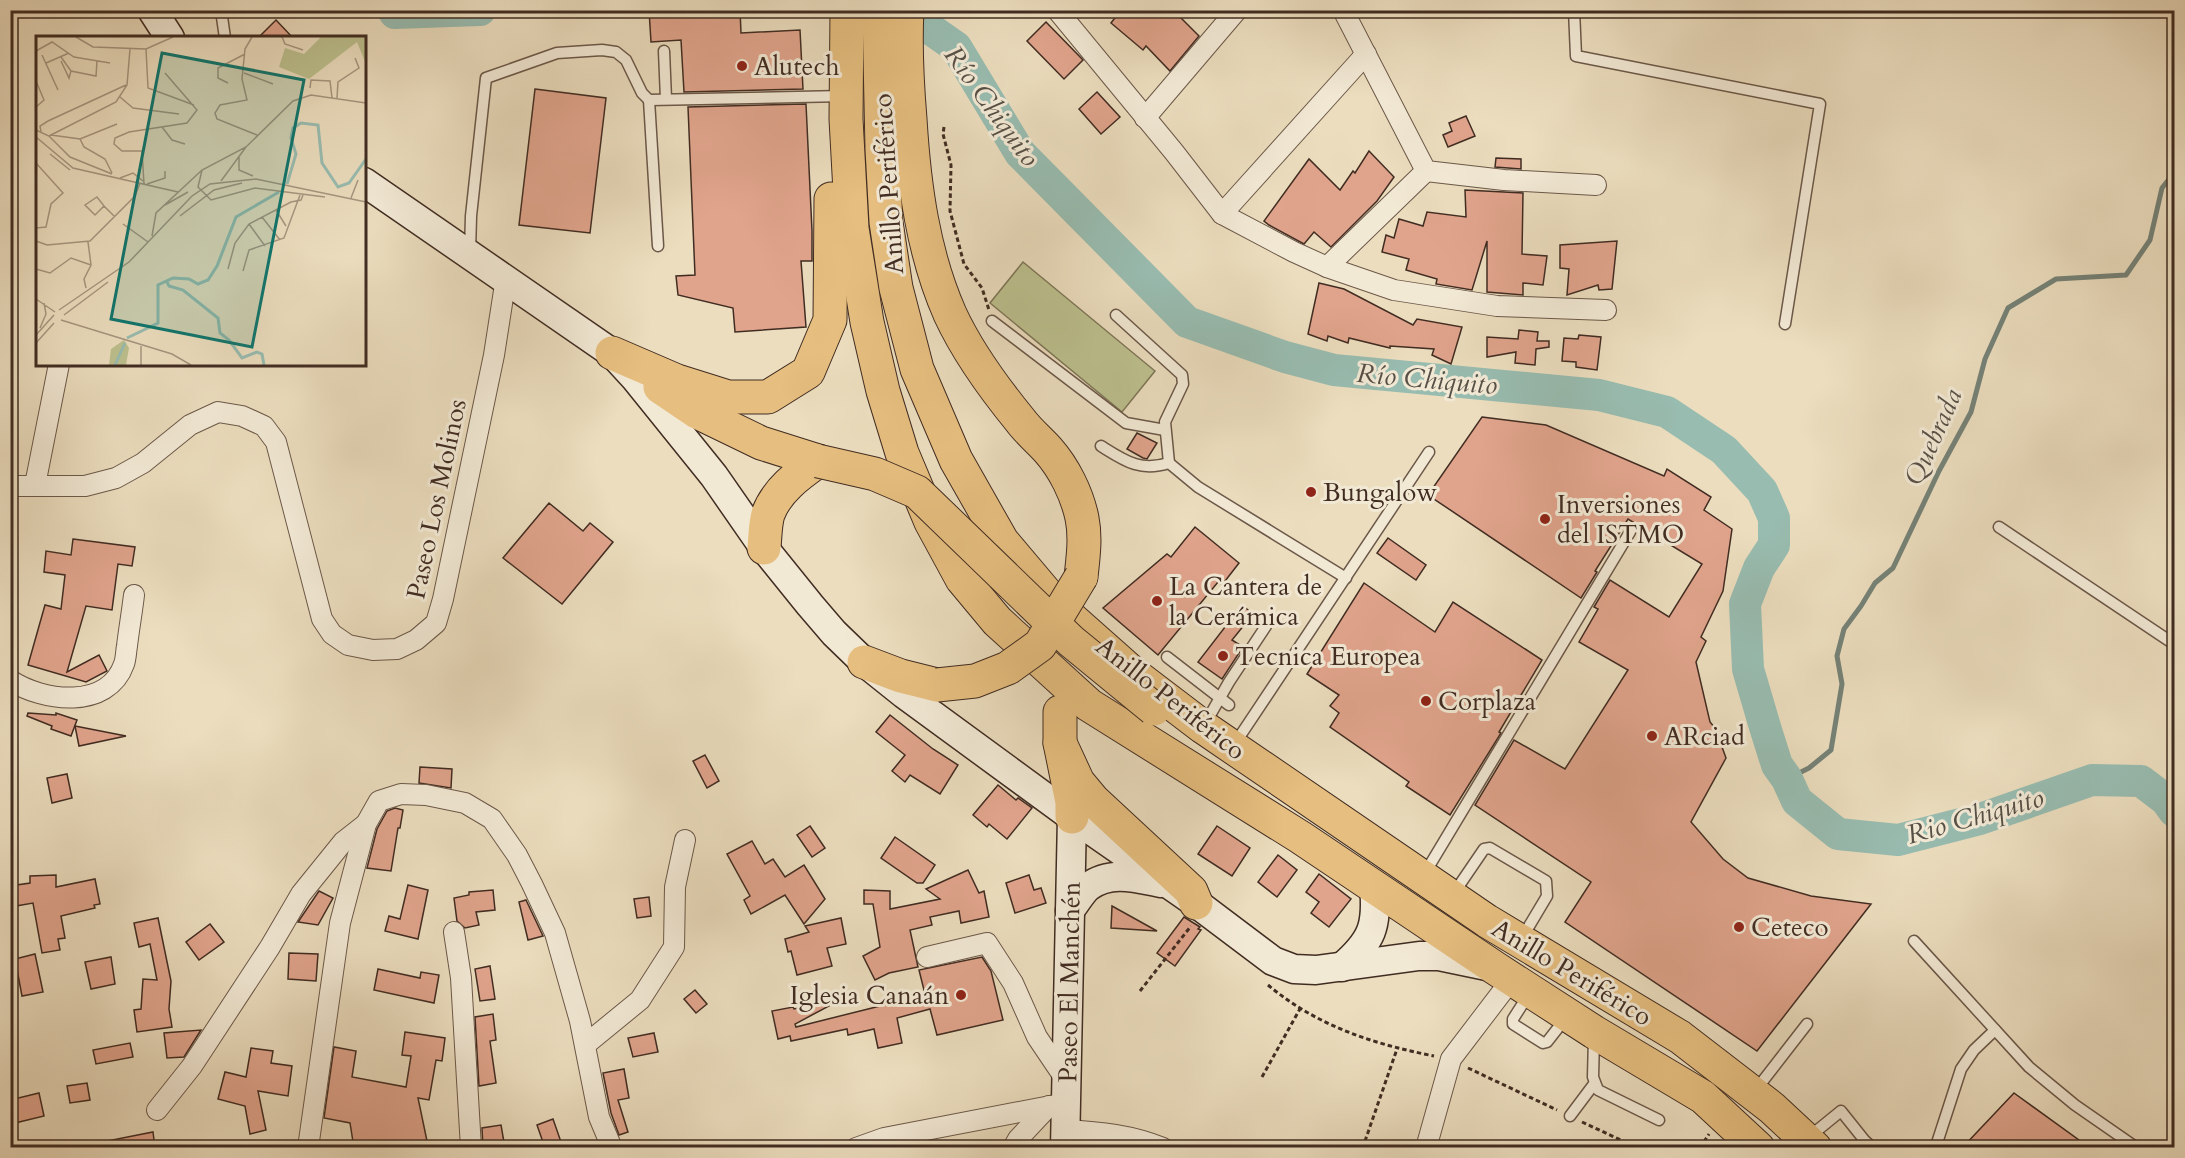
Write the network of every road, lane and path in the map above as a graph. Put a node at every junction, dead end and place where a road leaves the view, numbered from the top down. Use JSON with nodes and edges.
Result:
{"nodes":[{"id":1,"x":152,"y":10,"type":"edge"},
{"id":2,"x":221,"y":10,"type":"edge"},
{"id":3,"x":879,"y":10,"type":"edge"},
{"id":4,"x":907,"y":10,"type":"edge"},
{"id":5,"x":1237,"y":10,"type":"edge"},
{"id":6,"x":1343,"y":10,"type":"edge"},
{"id":7,"x":1574,"y":10,"type":"edge"},
{"id":8,"x":847,"y":11,"type":"edge"},
{"id":9,"x":1068,"y":15,"type":"edge"},
{"id":10,"x":169,"y":36,"type":"edge"},
{"id":11,"x":225,"y":36,"type":"edge"},
{"id":12,"x":892,"y":47,"type":"junction"},
{"id":13,"x":664,"y":51,"type":"dead end"},
{"id":14,"x":1366,"y":54,"type":"junction"},
{"id":15,"x":666,"y":99,"type":"junction"},
{"id":16,"x":649,"y":100,"type":"junction"},
{"id":17,"x":846,"y":107,"type":"junction"},
{"id":18,"x":1145,"y":118,"type":"junction"},
{"id":19,"x":944,"y":127,"type":"dead end"},
{"id":20,"x":1426,"y":171,"type":"junction"},
{"id":21,"x":366,"y":183,"type":"edge"},
{"id":22,"x":1596,"y":185,"type":"dead end"},
{"id":23,"x":1222,"y":214,"type":"junction"},
{"id":24,"x":658,"y":246,"type":"dead end"},
{"id":25,"x":470,"y":255,"type":"junction"},
{"id":26,"x":1328,"y":267,"type":"junction"},
{"id":27,"x":506,"y":278,"type":"junction"},
{"id":28,"x":1605,"y":310,"type":"dead end"},
{"id":29,"x":1116,"y":315,"type":"dead end"},
{"id":30,"x":992,"y":321,"type":"joint"},
{"id":31,"x":1785,"y":324,"type":"dead end"},
{"id":32,"x":612,"y":353,"type":"junction"},
{"id":33,"x":59,"y":366,"type":"edge"},
{"id":34,"x":1165,"y":430,"type":"junction"},
{"id":35,"x":1101,"y":446,"type":"dead end"},
{"id":36,"x":1429,"y":452,"type":"dead end"},
{"id":37,"x":818,"y":461,"type":"junction"},
{"id":38,"x":1169,"y":463,"type":"junction"},
{"id":39,"x":35,"y":485,"type":"junction"},
{"id":40,"x":10,"y":486,"type":"edge"},
{"id":41,"x":1999,"y":528,"type":"dead end"},
{"id":42,"x":1630,"y":532,"type":"dead end"},
{"id":43,"x":764,"y":548,"type":"junction"},
{"id":44,"x":1346,"y":578,"type":"junction"},
{"id":45,"x":134,"y":595,"type":"dead end"},
{"id":46,"x":1266,"y":626,"type":"dead end"},
{"id":47,"x":2175,"y":644,"type":"edge"},
{"id":48,"x":1167,"y":657,"type":"dead end"},
{"id":49,"x":864,"y":662,"type":"junction"},
{"id":50,"x":10,"y":680,"type":"edge"},
{"id":51,"x":1224,"y":701,"type":"junction"},
{"id":52,"x":1203,"y":727,"type":"junction"},
{"id":53,"x":1232,"y":748,"type":"junction"},
{"id":54,"x":1289,"y":788,"type":"junction"},
{"id":55,"x":1072,"y":818,"type":"junction"},
{"id":56,"x":366,"y":825,"type":"junction"},
{"id":57,"x":685,"y":840,"type":"dead end"},
{"id":58,"x":1122,"y":850,"type":"junction"},
{"id":59,"x":1071,"y":876,"type":"junction"},
{"id":60,"x":1423,"y":876,"type":"junction"},
{"id":61,"x":1169,"y":884,"type":"junction"},
{"id":62,"x":1374,"y":886,"type":"junction"},
{"id":63,"x":1452,"y":896,"type":"junction"},
{"id":64,"x":1070,"y":910,"type":"junction"},
{"id":65,"x":1195,"y":913,"type":"junction"},
{"id":66,"x":454,"y":932,"type":"dead end"},
{"id":67,"x":1521,"y":941,"type":"junction"},
{"id":68,"x":1914,"y":941,"type":"dead end"},
{"id":69,"x":927,"y":957,"type":"dead end"},
{"id":70,"x":1342,"y":967,"type":"junction"},
{"id":71,"x":1512,"y":979,"type":"junction"},
{"id":72,"x":1140,"y":991,"type":"dead end"},
{"id":73,"x":1301,"y":1007,"type":"dead end"},
{"id":74,"x":1581,"y":1023,"type":"junction"},
{"id":75,"x":1808,"y":1024,"type":"dead end"},
{"id":76,"x":1995,"y":1030,"type":"junction"},
{"id":77,"x":585,"y":1045,"type":"junction"},
{"id":78,"x":1397,"y":1048,"type":"dead end"},
{"id":79,"x":1451,"y":1059,"type":"junction"},
{"id":80,"x":1262,"y":1077,"type":"dead end"},
{"id":81,"x":1594,"y":1084,"type":"junction"},
{"id":82,"x":1763,"y":1101,"type":"junction"},
{"id":83,"x":157,"y":1110,"type":"dead end"},
{"id":84,"x":1062,"y":1113,"type":"edge"},
{"id":85,"x":1570,"y":1116,"type":"junction"},
{"id":86,"x":1659,"y":1120,"type":"dead end"},
{"id":87,"x":1365,"y":1140,"type":"dead end"},
{"id":88,"x":1808,"y":1145,"type":"edge"},
{"id":89,"x":308,"y":1148,"type":"edge"},
{"id":90,"x":471,"y":1148,"type":"edge"},
{"id":91,"x":612,"y":1148,"type":"edge"},
{"id":92,"x":856,"y":1148,"type":"edge"},
{"id":93,"x":1013,"y":1148,"type":"edge"},
{"id":94,"x":1163,"y":1148,"type":"edge"},
{"id":95,"x":1426,"y":1148,"type":"edge"},
{"id":96,"x":1638,"y":1148,"type":"edge"},
{"id":97,"x":1758,"y":1148,"type":"edge"},
{"id":98,"x":1873,"y":1148,"type":"edge"},
{"id":99,"x":1933,"y":1148,"type":"edge"},
{"id":100,"x":2137,"y":1148,"type":"edge"}],
"edges":[{"from":1,"to":10,"type":"main road"},
{"from":2,"to":11,"type":"lane"},
{"from":3,"to":12,"type":"highway","name":"Anillo Periférico"},
{"from":4,"to":12,"type":"highway"},
{"from":5,"to":18,"type":"street"},
{"from":6,"to":14,"type":"street"},
{"from":7,"to":31,"type":"lane"},
{"from":8,"to":17,"type":"highway","name":"Anillo Periférico"},
{"from":9,"to":18,"type":"street"},
{"from":12,"to":49,"type":"highway","bridge":true},
{"from":12,"to":52,"type":"highway","name":"Anillo Periférico"},
{"from":13,"to":15,"type":"lane"},
{"from":14,"to":20,"type":"street"},
{"from":14,"to":23,"type":"street"},
{"from":15,"to":16,"type":"lane"},
{"from":15,"to":17,"type":"lane"},
{"from":16,"to":24,"type":"lane"},
{"from":16,"to":25,"type":"lane"},
{"from":17,"to":32,"type":"highway"},
{"from":17,"to":62,"type":"highway","name":"Anillo Periférico"},
{"from":18,"to":23,"type":"street"},
{"from":19,"to":30,"type":"path"},
{"from":20,"to":22,"type":"street"},
{"from":20,"to":26,"type":"street"},
{"from":21,"to":25,"type":"main road"},
{"from":23,"to":26,"type":"street"},
{"from":25,"to":27,"type":"main road"},
{"from":26,"to":28,"type":"street"},
{"from":27,"to":32,"type":"main road"},
{"from":27,"to":39,"type":"street","name":"Paseo Los Molinos"},
{"from":29,"to":34,"type":"lane"},
{"from":30,"to":34,"type":"lane"},
{"from":32,"to":37,"type":"highway"},
{"from":32,"to":43,"type":"main road"},
{"from":33,"to":39,"type":"street"},
{"from":34,"to":38,"type":"lane"},
{"from":35,"to":38,"type":"lane"},
{"from":36,"to":44,"type":"lane"},
{"from":37,"to":43,"type":"highway"},
{"from":37,"to":54,"type":"highway","bridge":true},
{"from":38,"to":44,"type":"lane"},
{"from":39,"to":40,"type":"street","name":"Paseo Los Molinos"},
{"from":41,"to":47,"type":"lane"},
{"from":42,"to":60,"type":"lane"},
{"from":43,"to":49,"type":"main road"},
{"from":44,"to":53,"type":"lane"},
{"from":45,"to":50,"type":"street"},
{"from":46,"to":51,"type":"lane"},
{"from":48,"to":51,"type":"lane"},
{"from":49,"to":55,"type":"main road"},
{"from":51,"to":52,"type":"lane"},
{"from":52,"to":53,"type":"highway","name":"Anillo Periférico"},
{"from":53,"to":54,"type":"highway","name":"Anillo Periférico"},
{"from":54,"to":60,"type":"highway","name":"Anillo Periférico"},
{"from":55,"to":58,"type":"main road"},
{"from":55,"to":59,"type":"main road","name":"Paseo El Manchén"},
{"from":55,"to":65,"type":"highway"},
{"from":56,"to":77,"type":"street"},
{"from":56,"to":83,"type":"street"},
{"from":56,"to":89,"type":"street"},
{"from":57,"to":77,"type":"street"},
{"from":58,"to":59,"type":"main road"},
{"from":58,"to":61,"type":"main road"},
{"from":59,"to":64,"type":"main road","name":"Paseo El Manchén"},
{"from":60,"to":63,"type":"highway","name":"Anillo Periférico"},
{"from":61,"to":64,"type":"main road"},
{"from":61,"to":65,"type":"main road"},
{"from":62,"to":70,"type":"main road"},
{"from":62,"to":71,"type":"highway","name":"Anillo Periférico"},
{"from":63,"to":67,"type":"highway","name":"Anillo Periférico"},
{"from":63,"to":67,"type":"lane"},
{"from":64,"to":84,"type":"main road","name":"Paseo El Manchén"},
{"from":65,"to":70,"type":"main road"},
{"from":65,"to":72,"type":"path"},
{"from":66,"to":90,"type":"street"},
{"from":67,"to":82,"type":"highway","name":"Anillo Periférico"},
{"from":68,"to":76,"type":"lane"},
{"from":69,"to":84,"type":"street"},
{"from":70,"to":71,"type":"main road"},
{"from":71,"to":74,"type":"highway","name":"Anillo Periférico"},
{"from":71,"to":79,"type":"street"},
{"from":73,"to":80,"type":"path"},
{"from":74,"to":81,"type":"lane"},
{"from":74,"to":97,"type":"highway","name":"Anillo Periférico"},
{"from":75,"to":82,"type":"lane"},
{"from":76,"to":99,"type":"lane"},
{"from":76,"to":100,"type":"lane"},
{"from":77,"to":91,"type":"street"},
{"from":78,"to":87,"type":"path"},
{"from":79,"to":85,"type":"path"},
{"from":79,"to":95,"type":"street"},
{"from":81,"to":85,"type":"lane"},
{"from":81,"to":86,"type":"lane"},
{"from":82,"to":88,"type":"highway","name":"Anillo Periférico"},
{"from":84,"to":92,"type":"street"},
{"from":84,"to":93,"type":"street"},
{"from":84,"to":94,"type":"street"},
{"from":85,"to":96,"type":"path"},
{"from":88,"to":98,"type":"lane"}]}
